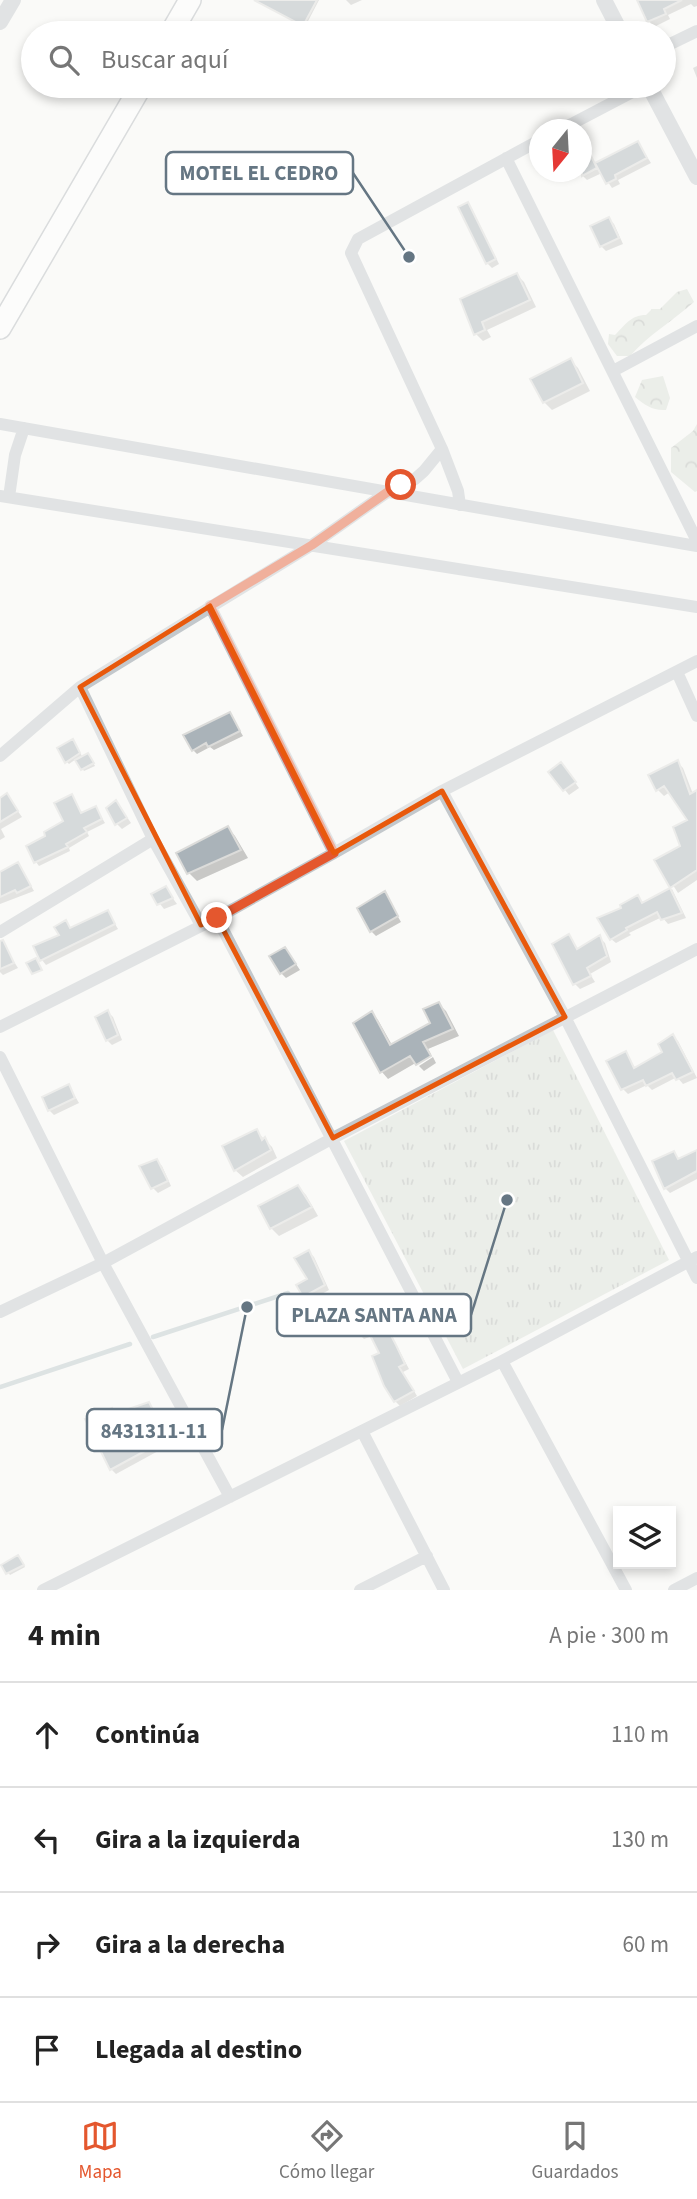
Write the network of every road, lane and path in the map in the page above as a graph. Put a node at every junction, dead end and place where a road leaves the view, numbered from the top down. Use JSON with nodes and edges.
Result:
{"nodes":[{"id":1,"x":13,"y":0,"type":"edge"},
{"id":2,"x":190,"y":0,"type":"edge"},
{"id":3,"x":604,"y":0,"type":"edge"},
{"id":4,"x":178,"y":21,"type":"edge"},
{"id":5,"x":615,"y":21,"type":"edge"},
{"id":6,"x":0,"y":22,"type":"edge"},
{"id":7,"x":697,"y":31,"type":"edge"},
{"id":8,"x":676,"y":41,"type":"edge"},
{"id":9,"x":134,"y":98,"type":"edge"},
{"id":10,"x":623,"y":98,"type":"edge"},
{"id":11,"x":653,"y":98,"type":"edge"},
{"id":12,"x":582,"y":119,"type":"edge"},
{"id":13,"x":529,"y":146,"type":"edge"},
{"id":14,"x":506,"y":158,"type":"junction"},
{"id":15,"x":697,"y":177,"type":"edge"},
{"id":16,"x":697,"y":326,"type":"edge"},
{"id":17,"x":0,"y":328,"type":"edge"},
{"id":18,"x":613,"y":371,"type":"junction"},
{"id":19,"x":0,"y":424,"type":"edge"},
{"id":20,"x":24,"y":428,"type":"junction"},
{"id":21,"x":442,"y":449,"type":"junction"},
{"id":22,"x":386,"y":493,"type":"junction"},
{"id":23,"x":5,"y":497,"type":"edge"},
{"id":24,"x":460,"y":505,"type":"junction"},
{"id":25,"x":697,"y":543,"type":"edge"},
{"id":26,"x":312,"y":545,"type":"junction"},
{"id":27,"x":210,"y":606,"type":"junction"},
{"id":28,"x":697,"y":607,"type":"edge"},
{"id":29,"x":697,"y":660,"type":"edge"},
{"id":30,"x":677,"y":671,"type":"junction"},
{"id":31,"x":80,"y":687,"type":"junction"},
{"id":32,"x":697,"y":716,"type":"edge"},
{"id":33,"x":0,"y":756,"type":"edge"},
{"id":34,"x":442,"y":790,"type":"junction"},
{"id":35,"x":153,"y":839,"type":"junction"},
{"id":36,"x":334,"y":853,"type":"junction"},
{"id":37,"x":217,"y":918,"type":"junction"},
{"id":38,"x":201,"y":925,"type":"junction"},
{"id":39,"x":0,"y":932,"type":"edge"},
{"id":40,"x":697,"y":949,"type":"edge"},
{"id":41,"x":565,"y":1017,"type":"junction"},
{"id":42,"x":0,"y":1027,"type":"edge"},
{"id":43,"x":0,"y":1057,"type":"edge"},
{"id":44,"x":333,"y":1138,"type":"junction"},
{"id":45,"x":693,"y":1259,"type":"edge"},
{"id":46,"x":103,"y":1263,"type":"junction"},
{"id":47,"x":697,"y":1278,"type":"edge"},
{"id":48,"x":0,"y":1312,"type":"edge"},
{"id":49,"x":502,"y":1361,"type":"junction"},
{"id":50,"x":458,"y":1382,"type":"junction"},
{"id":51,"x":362,"y":1431,"type":"junction"},
{"id":52,"x":230,"y":1497,"type":"junction"},
{"id":53,"x":427,"y":1556,"type":"junction"},
{"id":54,"x":697,"y":1578,"type":"edge"},
{"id":55,"x":43,"y":1590,"type":"edge"},
{"id":56,"x":360,"y":1590,"type":"edge"},
{"id":57,"x":444,"y":1590,"type":"edge"},
{"id":58,"x":626,"y":1590,"type":"edge"},
{"id":59,"x":674,"y":1590,"type":"edge"}],
"edges":[{"from":1,"to":6,"type":"street"},
{"from":2,"to":4,"type":"highway"},
{"from":3,"to":5,"type":"street"},
{"from":7,"to":8,"type":"street"},
{"from":9,"to":17,"type":"highway"},
{"from":10,"to":12,"type":"street"},
{"from":11,"to":15,"type":"street"},
{"from":13,"to":14,"type":"street"},
{"from":14,"to":18,"type":"street"},
{"from":14,"to":21,"type":"street"},
{"from":16,"to":18,"type":"street"},
{"from":18,"to":25,"type":"street"},
{"from":19,"to":20,"type":"street"},
{"from":20,"to":22,"type":"street"},
{"from":20,"to":23,"type":"street"},
{"from":21,"to":22,"type":"street"},
{"from":21,"to":24,"type":"street"},
{"from":22,"to":24,"type":"street"},
{"from":22,"to":26,"type":"street"},
{"from":23,"to":26,"type":"street"},
{"from":24,"to":25,"type":"street"},
{"from":26,"to":27,"type":"street"},
{"from":26,"to":28,"type":"street"},
{"from":27,"to":31,"type":"street"},
{"from":27,"to":36,"type":"street"},
{"from":29,"to":30,"type":"street"},
{"from":30,"to":32,"type":"street"},
{"from":30,"to":34,"type":"street"},
{"from":31,"to":33,"type":"street"},
{"from":31,"to":35,"type":"street"},
{"from":34,"to":36,"type":"street"},
{"from":34,"to":41,"type":"street"},
{"from":35,"to":38,"type":"street"},
{"from":35,"to":39,"type":"street"},
{"from":36,"to":37,"type":"street"},
{"from":37,"to":38,"type":"street"},
{"from":37,"to":44,"type":"street"},
{"from":38,"to":42,"type":"street"},
{"from":40,"to":41,"type":"street"},
{"from":41,"to":44,"type":"street"},
{"from":41,"to":45,"type":"street"},
{"from":43,"to":46,"type":"street"},
{"from":44,"to":46,"type":"street"},
{"from":44,"to":50,"type":"street"},
{"from":45,"to":47,"type":"street"},
{"from":45,"to":49,"type":"street"},
{"from":46,"to":48,"type":"street"},
{"from":46,"to":52,"type":"street"},
{"from":49,"to":50,"type":"street"},
{"from":49,"to":58,"type":"street"},
{"from":50,"to":51,"type":"street"},
{"from":51,"to":52,"type":"street"},
{"from":51,"to":53,"type":"street"},
{"from":52,"to":55,"type":"street"},
{"from":53,"to":56,"type":"street"},
{"from":53,"to":57,"type":"street"},
{"from":54,"to":59,"type":"street"}]}
